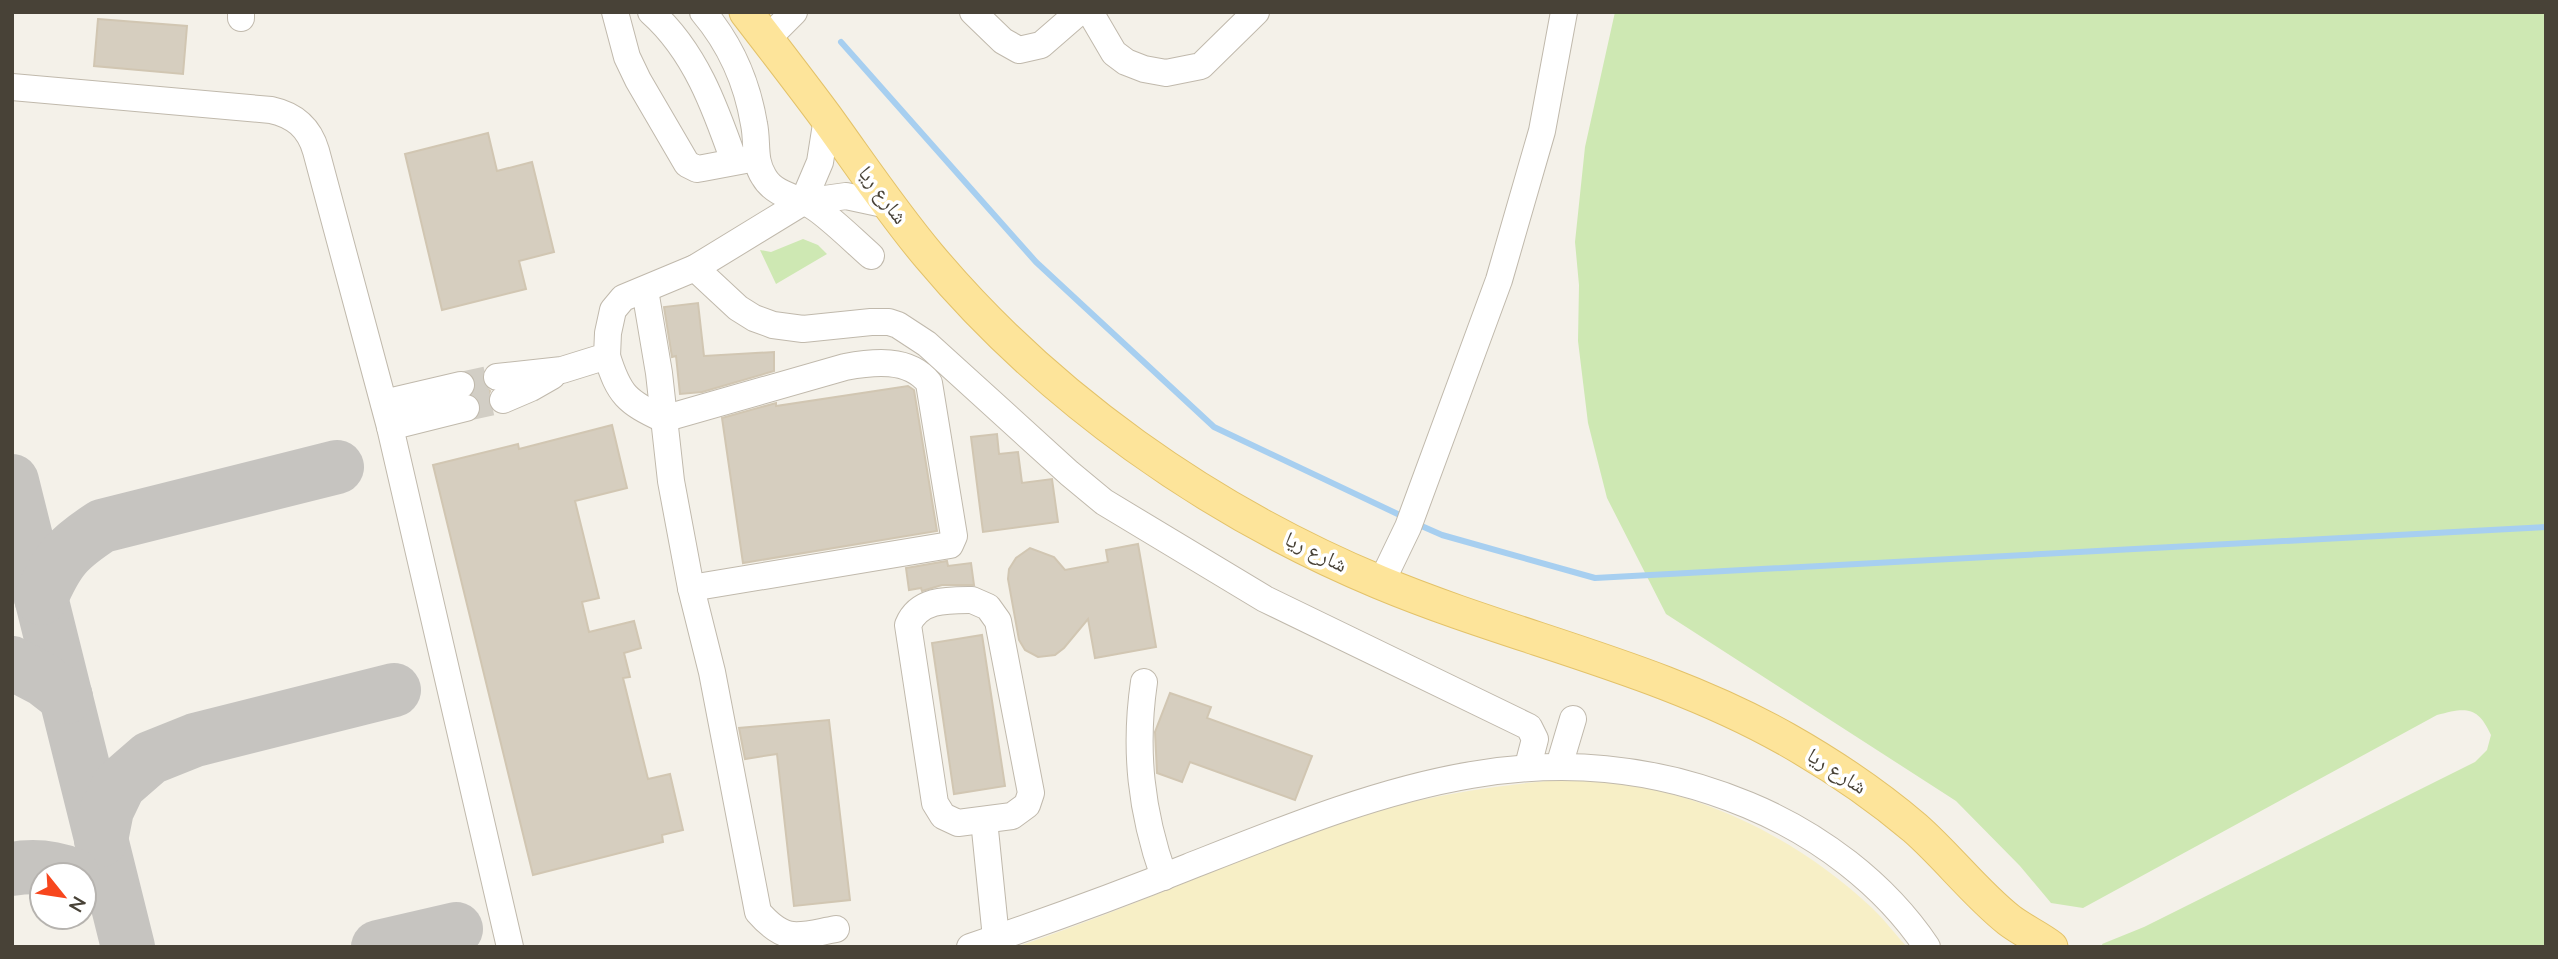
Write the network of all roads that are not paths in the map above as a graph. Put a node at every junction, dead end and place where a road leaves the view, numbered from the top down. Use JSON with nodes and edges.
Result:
{"nodes":[{"id":1,"x":615,"y":12,"type":"edge"},
{"id":2,"x":651,"y":12,"type":"edge"},
{"id":3,"x":703,"y":12,"type":"edge"},
{"id":4,"x":746,"y":12,"type":"edge"},
{"id":5,"x":794,"y":12,"type":"edge"},
{"id":6,"x":973,"y":12,"type":"edge"},
{"id":7,"x":1079,"y":12,"type":"edge"},
{"id":8,"x":1090,"y":12,"type":"edge"},
{"id":9,"x":1256,"y":12,"type":"edge"},
{"id":10,"x":1564,"y":12,"type":"edge"},
{"id":11,"x":767,"y":39,"type":"junction"},
{"id":12,"x":12,"y":87,"type":"edge"},
{"id":13,"x":827,"y":118,"type":"junction"},
{"id":14,"x":745,"y":160,"type":"junction"},
{"id":15,"x":803,"y":202,"type":"junction"},
{"id":16,"x":888,"y":205,"type":"junction"},
{"id":17,"x":871,"y":256,"type":"dead end"},
{"id":18,"x":695,"y":268,"type":"junction"},
{"id":19,"x":645,"y":290,"type":"junction"},
{"id":20,"x":607,"y":356,"type":"junction"},
{"id":21,"x":500,"y":388,"type":"tunnel mouth"},
{"id":22,"x":464,"y":396,"type":"tunnel mouth"},
{"id":23,"x":387,"y":415,"type":"junction"},
{"id":24,"x":663,"y":419,"type":"junction"},
{"id":25,"x":1381,"y":583,"type":"junction"},
{"id":26,"x":691,"y":588,"type":"junction"},
{"id":27,"x":1144,"y":682,"type":"dead end"},
{"id":28,"x":1573,"y":719,"type":"dead end"},
{"id":29,"x":1528,"y":766,"type":"junction"},
{"id":30,"x":1559,"y":766,"type":"junction"},
{"id":31,"x":984,"y":820,"type":"junction"},
{"id":32,"x":1164,"y":877,"type":"junction"},
{"id":33,"x":836,"y":929,"type":"dead end"},
{"id":34,"x":2018,"y":933,"type":"edge"},
{"id":35,"x":996,"y":938,"type":"junction"},
{"id":36,"x":510,"y":947,"type":"edge"},
{"id":37,"x":970,"y":947,"type":"edge"},
{"id":38,"x":1927,"y":947,"type":"edge"},
{"id":39,"x":2051,"y":947,"type":"edge"}],
"edges":[{"from":1,"to":14,"type":"street"},
{"from":2,"to":14,"type":"street"},
{"from":3,"to":14,"type":"street"},
{"from":4,"to":11,"type":"main road","name":"شارع ريا"},
{"from":5,"to":11,"type":"street"},
{"from":6,"to":7,"type":"street"},
{"from":8,"to":9,"type":"street"},
{"from":10,"to":25,"type":"street"},
{"from":11,"to":13,"type":"main road","name":"شارع ريا"},
{"from":12,"to":23,"type":"street"},
{"from":13,"to":15,"type":"street"},
{"from":13,"to":16,"type":"main road","name":"شارع ريا"},
{"from":14,"to":15,"type":"street"},
{"from":15,"to":16,"type":"street"},
{"from":15,"to":17,"type":"street"},
{"from":15,"to":18,"type":"street"},
{"from":16,"to":25,"type":"main road","name":"شارع ريا"},
{"from":18,"to":19,"type":"street"},
{"from":18,"to":29,"type":"street"},
{"from":19,"to":20,"type":"street"},
{"from":19,"to":24,"type":"street"},
{"from":20,"to":21,"type":"street"},
{"from":20,"to":24,"type":"street"},
{"from":22,"to":23,"type":"street"},
{"from":23,"to":36,"type":"street"},
{"from":24,"to":26,"type":"street"},
{"from":24,"to":26,"type":"street"},
{"from":25,"to":34,"type":"main road","name":"شارع ريا"},
{"from":26,"to":33,"type":"street"},
{"from":27,"to":32,"type":"street"},
{"from":28,"to":30,"type":"street"},
{"from":29,"to":30,"type":"street"},
{"from":29,"to":32,"type":"street"},
{"from":30,"to":38,"type":"street"},
{"from":31,"to":31,"type":"street"},
{"from":31,"to":35,"type":"street"},
{"from":32,"to":35,"type":"street"},
{"from":34,"to":39,"type":"main road","name":"شارع ريا"},
{"from":35,"to":37,"type":"street"}]}
